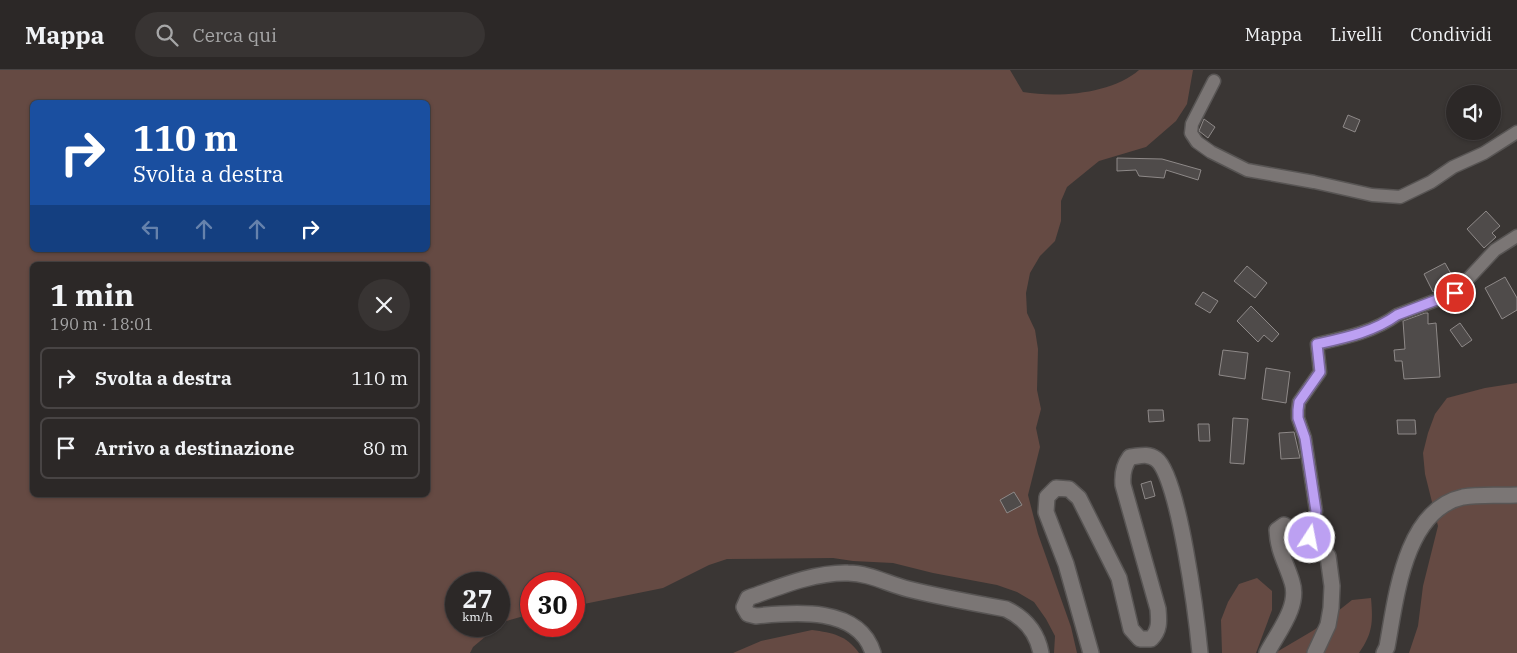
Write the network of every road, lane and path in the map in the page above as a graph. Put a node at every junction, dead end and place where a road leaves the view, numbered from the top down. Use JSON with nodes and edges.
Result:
{"nodes":[{"id":1,"x":1214,"y":81,"type":"dead end"},
{"id":2,"x":1517,"y":132,"type":"edge"},
{"id":3,"x":1517,"y":236,"type":"edge"},
{"id":4,"x":1517,"y":495,"type":"edge"},
{"id":5,"x":1310,"y":538,"type":"junction"},
{"id":6,"x":873,"y":653,"type":"edge"},
{"id":7,"x":1041,"y":653,"type":"edge"},
{"id":8,"x":1091,"y":653,"type":"edge"},
{"id":9,"x":1200,"y":653,"type":"edge"},
{"id":10,"x":1267,"y":653,"type":"edge"},
{"id":11,"x":1315,"y":653,"type":"edge"},
{"id":12,"x":1384,"y":653,"type":"edge"}],
"edges":[{"from":1,"to":2,"type":"street"},
{"from":3,"to":5,"type":"street"},
{"from":4,"to":12,"type":"street"},
{"from":5,"to":10,"type":"street"},
{"from":5,"to":11,"type":"street"},
{"from":6,"to":7,"type":"street"},
{"from":8,"to":9,"type":"street"}]}
